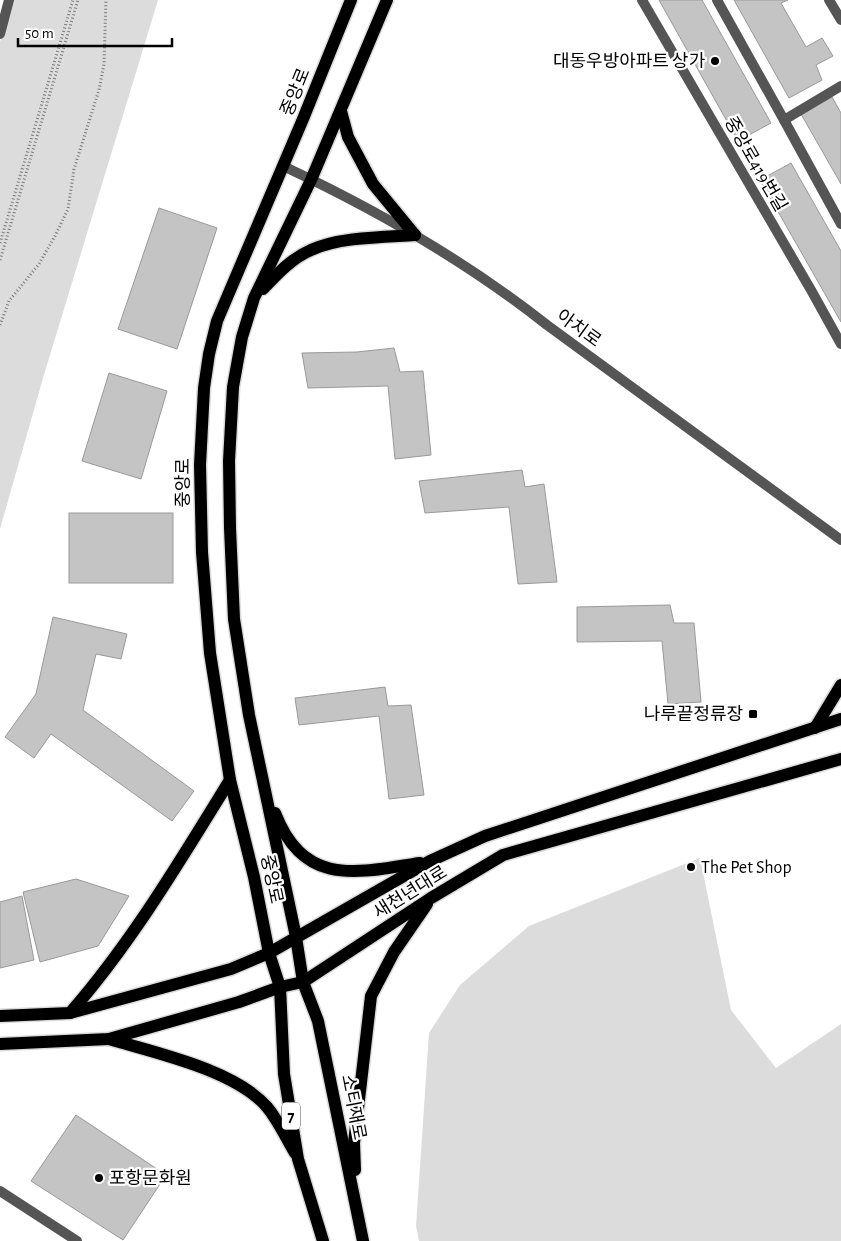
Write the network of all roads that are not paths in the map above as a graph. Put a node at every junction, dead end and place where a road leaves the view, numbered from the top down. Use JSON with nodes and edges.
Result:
{"nodes":[{"id":1,"x":9,"y":0,"type":"edge"},
{"id":2,"x":351,"y":0,"type":"edge"},
{"id":3,"x":387,"y":0,"type":"edge"},
{"id":4,"x":642,"y":0,"type":"edge"},
{"id":5,"x":717,"y":0,"type":"edge"},
{"id":6,"x":829,"y":0,"type":"edge"},
{"id":7,"x":841,"y":20,"type":"edge"},
{"id":8,"x":0,"y":34,"type":"edge"},
{"id":9,"x":841,"y":86,"type":"edge"},
{"id":10,"x":342,"y":111,"type":"junction"},
{"id":11,"x":784,"y":120,"type":"junction"},
{"id":12,"x":283,"y":166,"type":"junction"},
{"id":13,"x":311,"y":180,"type":"junction"},
{"id":14,"x":841,"y":224,"type":"edge"},
{"id":15,"x":415,"y":235,"type":"junction"},
{"id":16,"x":254,"y":298,"type":"junction"},
{"id":17,"x":841,"y":344,"type":"edge"},
{"id":18,"x":841,"y":540,"type":"edge"},
{"id":19,"x":841,"y":685,"type":"edge"},
{"id":20,"x":841,"y":719,"type":"edge"},
{"id":21,"x":815,"y":728,"type":"junction"},
{"id":22,"x":841,"y":759,"type":"edge"},
{"id":23,"x":261,"y":775,"type":"junction"},
{"id":24,"x":230,"y":780,"type":"junction"},
{"id":25,"x":430,"y":861,"type":"junction"},
{"id":26,"x":431,"y":898,"type":"junction"},
{"id":27,"x":296,"y":937,"type":"junction"},
{"id":28,"x":269,"y":953,"type":"junction"},
{"id":29,"x":302,"y":982,"type":"junction"},
{"id":30,"x":280,"y":986,"type":"junction"},
{"id":31,"x":70,"y":1013,"type":"junction"},
{"id":32,"x":0,"y":1016,"type":"edge"},
{"id":33,"x":109,"y":1039,"type":"junction"},
{"id":34,"x":0,"y":1044,"type":"edge"},
{"id":35,"x":298,"y":1159,"type":"junction"},
{"id":36,"x":0,"y":1191,"type":"edge"},
{"id":37,"x":355,"y":1201,"type":"junction"},
{"id":38,"x":77,"y":1241,"type":"edge"},
{"id":39,"x":324,"y":1241,"type":"edge"},
{"id":40,"x":363,"y":1241,"type":"edge"}],
"edges":[{"from":1,"to":8,"type":"street"},
{"from":2,"to":12,"type":"main road","name":"중앙로"},
{"from":3,"to":10,"type":"main road","name":"중앙로"},
{"from":4,"to":17,"type":"street","name":"중앙로419번길"},
{"from":5,"to":11,"type":"street"},
{"from":6,"to":7,"type":"street"},
{"from":9,"to":11,"type":"street"},
{"from":10,"to":13,"type":"main road","name":"중앙로"},
{"from":10,"to":15,"type":"main road"},
{"from":11,"to":14,"type":"street"},
{"from":12,"to":13,"type":"street","name":"아치로"},
{"from":12,"to":24,"type":"main road","name":"중앙로"},
{"from":13,"to":15,"type":"street","name":"아치로"},
{"from":13,"to":16,"type":"main road","name":"중앙로"},
{"from":15,"to":16,"type":"main road"},
{"from":15,"to":18,"type":"street","name":"아치로"},
{"from":16,"to":23,"type":"main road","name":"중앙로"},
{"from":19,"to":21,"type":"main road"},
{"from":20,"to":21,"type":"main road","name":"새천년대로"},
{"from":21,"to":25,"type":"main road","name":"새천년대로"},
{"from":22,"to":26,"type":"main road","name":"새천년대로"},
{"from":23,"to":25,"type":"main road"},
{"from":23,"to":27,"type":"main road","name":"중앙로"},
{"from":24,"to":28,"type":"main road","name":"중앙로"},
{"from":24,"to":31,"type":"main road"},
{"from":25,"to":27,"type":"main road","name":"새천년대로"},
{"from":26,"to":29,"type":"main road","name":"새천년대로"},
{"from":26,"to":37,"type":"main road"},
{"from":27,"to":28,"type":"main road","name":"새천년대로"},
{"from":27,"to":29,"type":"main road","name":"중앙로"},
{"from":28,"to":30,"type":"main road","name":"중앙로"},
{"from":28,"to":31,"type":"main road","name":"새천년대로"},
{"from":29,"to":30,"type":"main road","name":"새천년대로"},
{"from":29,"to":37,"type":"main road","name":"소티재로"},
{"from":30,"to":33,"type":"main road","name":"새천년대로"},
{"from":30,"to":35,"type":"main road","number":"7"},
{"from":31,"to":32,"type":"main road","name":"새천년대로"},
{"from":33,"to":34,"type":"main road","name":"새천년대로"},
{"from":33,"to":35,"type":"main road"},
{"from":35,"to":39,"type":"main road","number":"7"},
{"from":36,"to":38,"type":"street"},
{"from":37,"to":40,"type":"main road","name":"소티재로"}]}
